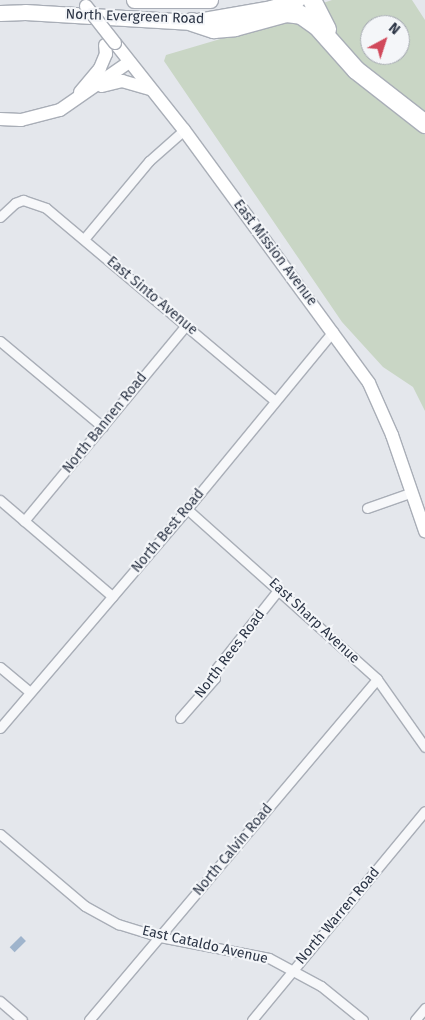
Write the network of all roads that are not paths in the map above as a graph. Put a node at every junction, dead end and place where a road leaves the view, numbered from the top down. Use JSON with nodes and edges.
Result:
{"nodes":[{"id":1,"x":134,"y":0,"type":"edge"},
{"id":2,"x":210,"y":0,"type":"edge"},
{"id":3,"x":298,"y":0,"type":"edge"},
{"id":4,"x":312,"y":0,"type":"edge"},
{"id":5,"x":84,"y":3,"type":"edge"},
{"id":6,"x":0,"y":13,"type":"edge"},
{"id":7,"x":192,"y":22,"type":"junction"},
{"id":8,"x":110,"y":44,"type":"junction"},
{"id":9,"x":342,"y":55,"type":"junction"},
{"id":10,"x":130,"y":62,"type":"junction"},
{"id":11,"x":93,"y":89,"type":"junction"},
{"id":12,"x":152,"y":90,"type":"junction"},
{"id":13,"x":66,"y":106,"type":"junction"},
{"id":14,"x":0,"y":119,"type":"edge"},
{"id":15,"x":425,"y":124,"type":"edge"},
{"id":16,"x":184,"y":130,"type":"junction"},
{"id":17,"x":0,"y":217,"type":"edge"},
{"id":18,"x":84,"y":239,"type":"junction"},
{"id":19,"x":186,"y":325,"type":"junction"},
{"id":20,"x":333,"y":331,"type":"junction"},
{"id":21,"x":0,"y":340,"type":"edge"},
{"id":22,"x":276,"y":401,"type":"junction"},
{"id":23,"x":103,"y":428,"type":"junction"},
{"id":24,"x":410,"y":493,"type":"junction"},
{"id":25,"x":0,"y":500,"type":"edge"},
{"id":26,"x":367,"y":508,"type":"dead end"},
{"id":27,"x":187,"y":509,"type":"junction"},
{"id":28,"x":24,"y":521,"type":"junction"},
{"id":29,"x":425,"y":531,"type":"edge"},
{"id":30,"x":279,"y":589,"type":"junction"},
{"id":31,"x":112,"y":596,"type":"junction"},
{"id":32,"x":0,"y":667,"type":"edge"},
{"id":33,"x":377,"y":679,"type":"junction"},
{"id":34,"x":30,"y":692,"type":"junction"},
{"id":35,"x":180,"y":718,"type":"dead end"},
{"id":36,"x":0,"y":728,"type":"edge"},
{"id":37,"x":425,"y":747,"type":"edge"},
{"id":38,"x":425,"y":811,"type":"edge"},
{"id":39,"x":0,"y":834,"type":"edge"},
{"id":40,"x":160,"y":937,"type":"junction"},
{"id":41,"x":292,"y":971,"type":"junction"},
{"id":42,"x":0,"y":1001,"type":"edge"},
{"id":43,"x":425,"y":1008,"type":"edge"},
{"id":44,"x":22,"y":1020,"type":"edge"},
{"id":45,"x":89,"y":1020,"type":"edge"},
{"id":46,"x":252,"y":1020,"type":"edge"},
{"id":47,"x":363,"y":1020,"type":"edge"},
{"id":48,"x":415,"y":1020,"type":"edge"}],
"edges":[{"from":1,"to":2,"type":"main road","name":"North Evergreen Road"},
{"from":3,"to":7,"type":"main road","name":"North Evergreen Road"},
{"from":4,"to":9,"type":"highway"},
{"from":5,"to":8,"type":"street","name":"East Mission Avenue","bridge":true},
{"from":6,"to":7,"type":"main road","name":"North Evergreen Road"},
{"from":7,"to":9,"type":"highway"},
{"from":8,"to":10,"type":"street","name":"East Mission Avenue"},
{"from":8,"to":13,"type":"street"},
{"from":9,"to":15,"type":"highway"},
{"from":10,"to":11,"type":"street"},
{"from":10,"to":12,"type":"street","name":"East Mission Avenue"},
{"from":11,"to":12,"type":"street"},
{"from":11,"to":13,"type":"street"},
{"from":12,"to":16,"type":"street","name":"East Mission Avenue"},
{"from":13,"to":14,"type":"street"},
{"from":16,"to":18,"type":"street"},
{"from":16,"to":20,"type":"street","name":"East Mission Avenue"},
{"from":17,"to":18,"type":"street","name":"East Sinto Avenue"},
{"from":18,"to":19,"type":"street","name":"East Sinto Avenue"},
{"from":19,"to":22,"type":"street","name":"East Sinto Avenue"},
{"from":19,"to":23,"type":"street","name":"North Bannen Road"},
{"from":20,"to":22,"type":"street","name":"North Best Road"},
{"from":20,"to":24,"type":"street","name":"East Mission Avenue"},
{"from":21,"to":23,"type":"street"},
{"from":22,"to":27,"type":"street","name":"North Best Road"},
{"from":23,"to":28,"type":"street","name":"North Bannen Road"},
{"from":24,"to":26,"type":"street"},
{"from":24,"to":29,"type":"street","name":"East Mission Avenue"},
{"from":25,"to":28,"type":"street"},
{"from":27,"to":30,"type":"street","name":"East Sharp Avenue"},
{"from":27,"to":31,"type":"street","name":"North Best Road"},
{"from":28,"to":31,"type":"street"},
{"from":30,"to":33,"type":"street","name":"East Sharp Avenue"},
{"from":30,"to":35,"type":"street","name":"North Rees Road"},
{"from":31,"to":34,"type":"street","name":"North Best Road"},
{"from":32,"to":34,"type":"street"},
{"from":33,"to":37,"type":"street","name":"East Sharp Avenue"},
{"from":33,"to":40,"type":"street","name":"North Calvin Road"},
{"from":34,"to":36,"type":"street","name":"North Best Road"},
{"from":38,"to":41,"type":"street","name":"North Warren Road"},
{"from":39,"to":40,"type":"street","name":"East Cataldo Avenue"},
{"from":40,"to":41,"type":"street","name":"East Cataldo Avenue"},
{"from":40,"to":45,"type":"street","name":"North Calvin Road"},
{"from":41,"to":46,"type":"street","name":"North Warren Road"},
{"from":41,"to":47,"type":"street","name":"East Cataldo Avenue"},
{"from":42,"to":44,"type":"street"},
{"from":43,"to":48,"type":"street"}]}
